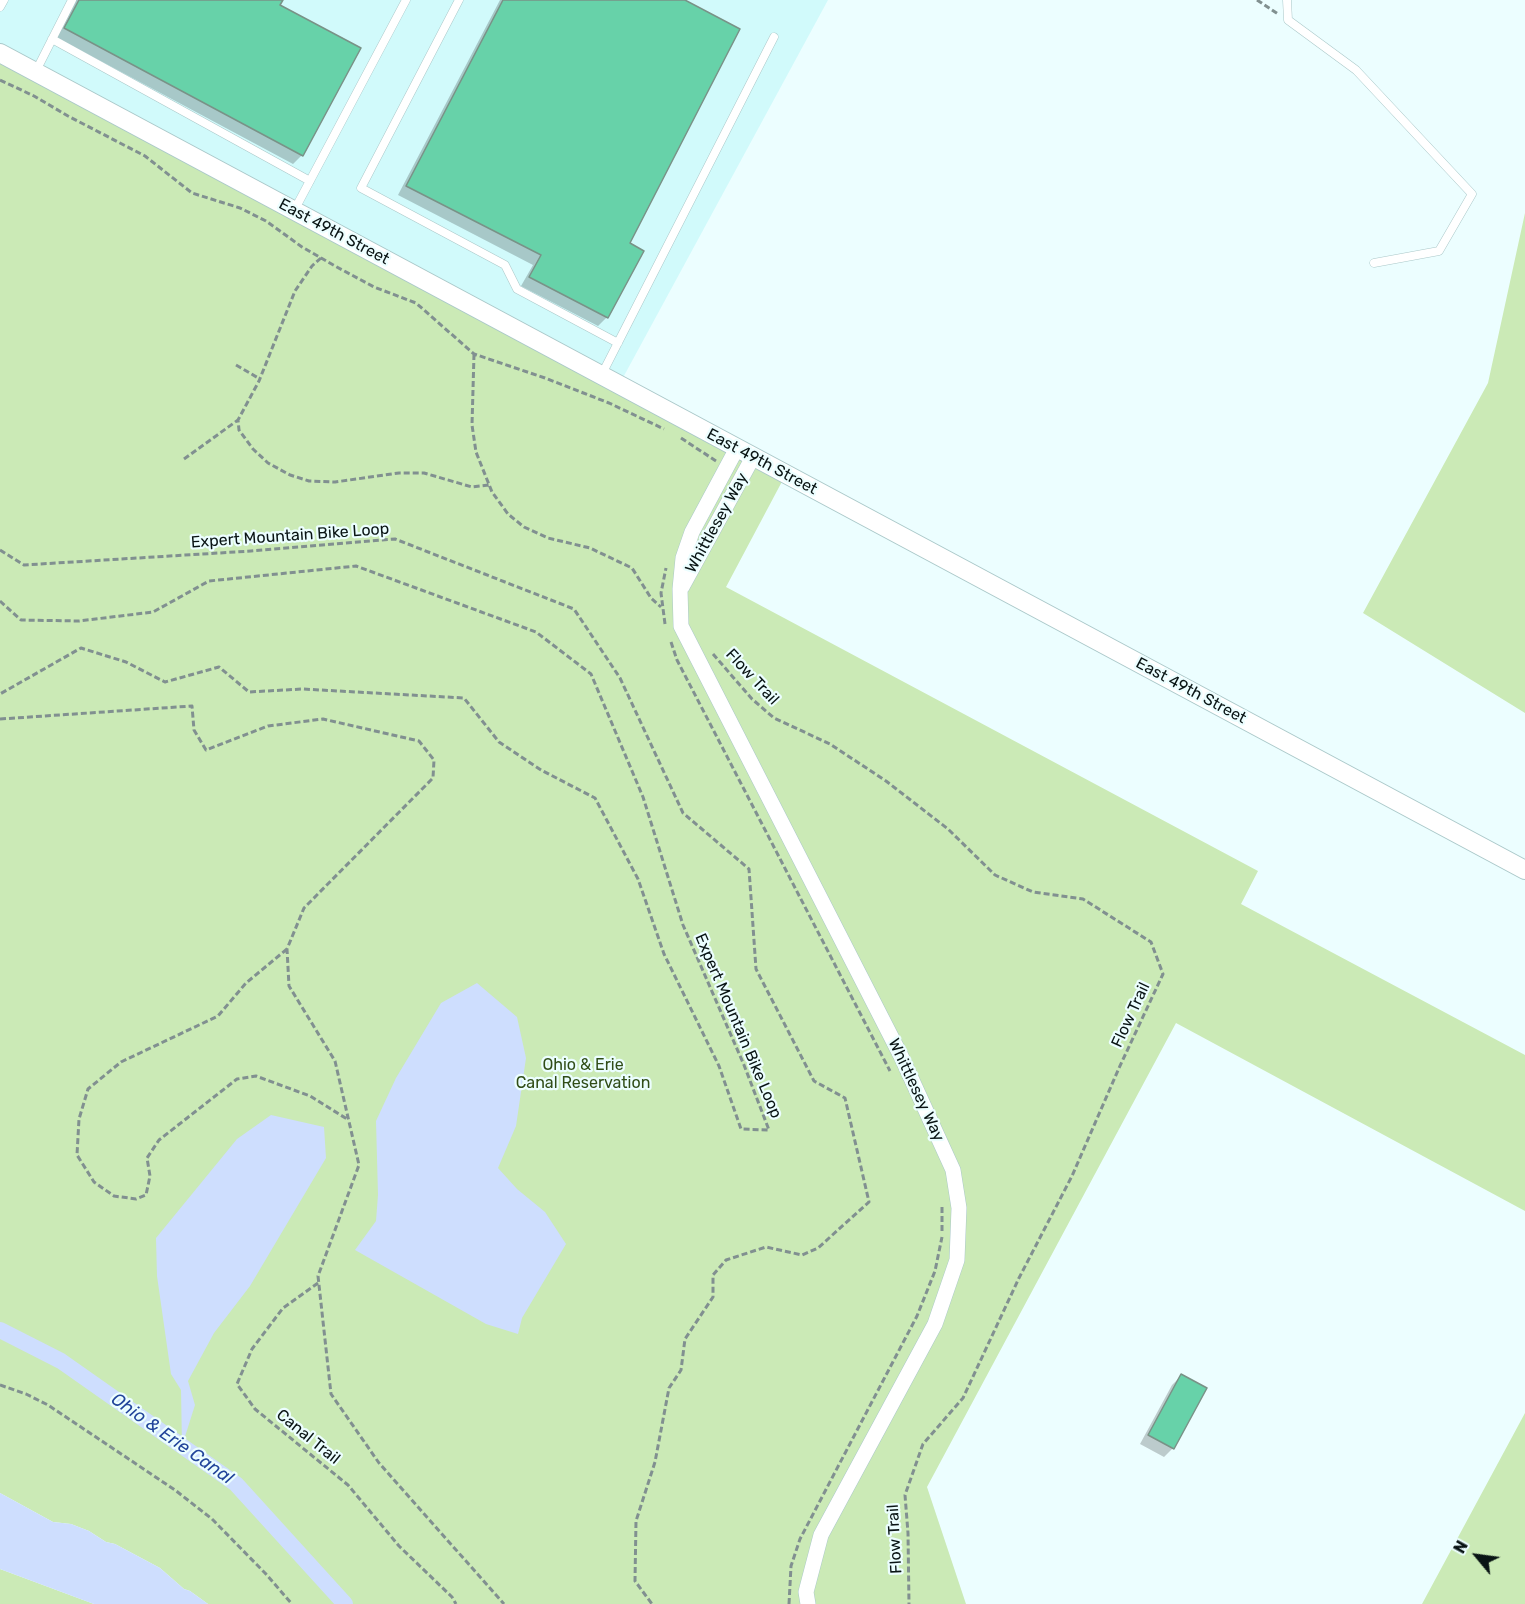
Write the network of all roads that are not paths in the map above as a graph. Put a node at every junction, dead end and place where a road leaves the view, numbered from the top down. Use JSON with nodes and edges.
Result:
{"nodes":[{"id":1,"x":4,"y":0,"type":"edge"},
{"id":2,"x":72,"y":0,"type":"edge"},
{"id":3,"x":406,"y":0,"type":"edge"},
{"id":4,"x":459,"y":0,"type":"edge"},
{"id":5,"x":1287,"y":0,"type":"edge"},
{"id":6,"x":0,"y":7,"type":"edge"},
{"id":7,"x":774,"y":37,"type":"dead end"},
{"id":8,"x":52,"y":39,"type":"junction"},
{"id":9,"x":0,"y":53,"type":"edge"},
{"id":10,"x":35,"y":72,"type":"junction"},
{"id":11,"x":310,"y":181,"type":"junction"},
{"id":12,"x":294,"y":211,"type":"junction"},
{"id":13,"x":1374,"y":263,"type":"dead end"},
{"id":14,"x":618,"y":343,"type":"junction"},
{"id":15,"x":602,"y":375,"type":"junction"},
{"id":16,"x":745,"y":452,"type":"junction"},
{"id":17,"x":1525,"y":870,"type":"edge"},
{"id":18,"x":808,"y":1604,"type":"edge"}],
"edges":[{"from":1,"to":6,"type":"lane"},
{"from":2,"to":8,"type":"lane"},
{"from":3,"to":11,"type":"lane"},
{"from":4,"to":14,"type":"lane"},
{"from":5,"to":13,"type":"lane"},
{"from":7,"to":14,"type":"lane"},
{"from":8,"to":10,"type":"lane"},
{"from":8,"to":11,"type":"lane"},
{"from":9,"to":10,"type":"street","name":"East 49th Street"},
{"from":10,"to":12,"type":"street","name":"East 49th Street"},
{"from":11,"to":12,"type":"lane"},
{"from":12,"to":15,"type":"street","name":"East 49th Street"},
{"from":14,"to":15,"type":"lane"},
{"from":15,"to":16,"type":"street","name":"East 49th Street"},
{"from":16,"to":17,"type":"street","name":"East 49th Street"},
{"from":16,"to":18,"type":"street","name":"Whittlesey Way"}]}
